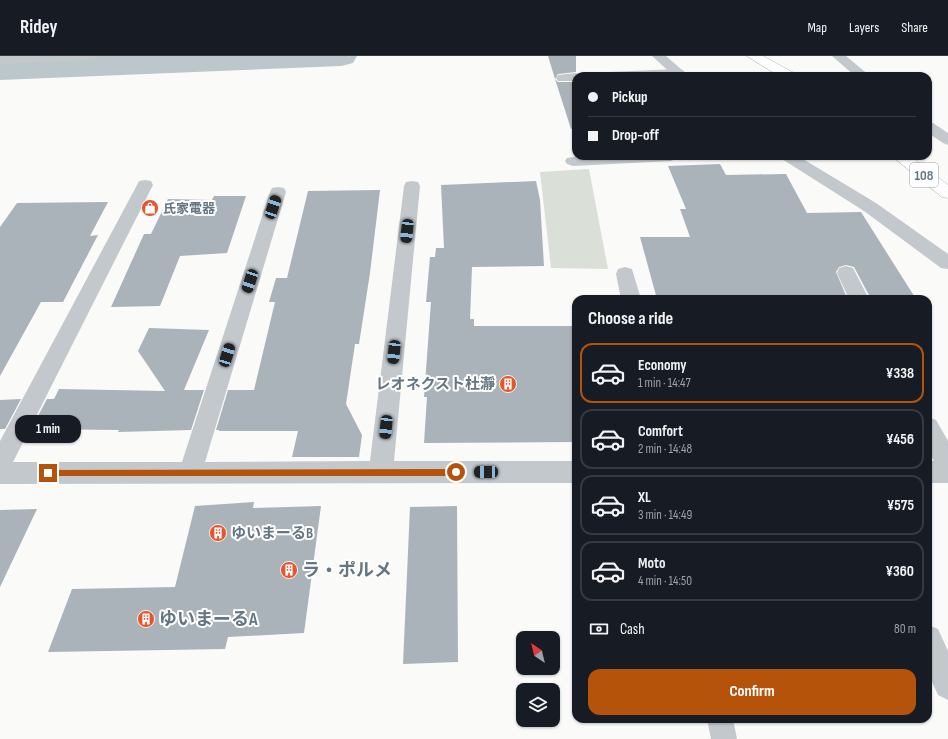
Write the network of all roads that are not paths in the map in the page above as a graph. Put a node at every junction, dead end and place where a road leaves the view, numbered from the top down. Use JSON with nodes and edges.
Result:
{"nodes":[{"id":1,"x":93,"y":56,"type":"edge"},
{"id":2,"x":658,"y":56,"type":"edge"},
{"id":3,"x":753,"y":56,"type":"edge"},
{"id":4,"x":762,"y":56,"type":"edge"},
{"id":5,"x":838,"y":56,"type":"edge"},
{"id":6,"x":0,"y":60,"type":"edge"},
{"id":7,"x":678,"y":72,"type":"edge"},
{"id":8,"x":783,"y":72,"type":"edge"},
{"id":9,"x":784,"y":72,"type":"edge"},
{"id":10,"x":858,"y":72,"type":"edge"},
{"id":11,"x":932,"y":129,"type":"edge"},
{"id":12,"x":948,"y":140,"type":"edge"},
{"id":13,"x":592,"y":160,"type":"edge"},
{"id":14,"x":794,"y":160,"type":"edge"},
{"id":15,"x":905,"y":160,"type":"edge"},
{"id":16,"x":573,"y":161,"type":"dead end"},
{"id":17,"x":145,"y":185,"type":"dead end"},
{"id":18,"x":412,"y":186,"type":"dead end"},
{"id":19,"x":278,"y":192,"type":"dead end"},
{"id":20,"x":948,"y":194,"type":"edge"},
{"id":21,"x":948,"y":264,"type":"edge"},
{"id":22,"x":846,"y":273,"type":"dead end"},
{"id":23,"x":625,"y":274,"type":"dead end"},
{"id":24,"x":630,"y":295,"type":"edge"},
{"id":25,"x":857,"y":295,"type":"edge"},
{"id":26,"x":932,"y":434,"type":"edge"},
{"id":27,"x":0,"y":464,"type":"edge"},
{"id":28,"x":948,"y":464,"type":"edge"},
{"id":29,"x":572,"y":472,"type":"edge"},
{"id":30,"x":932,"y":472,"type":"edge"},
{"id":31,"x":948,"y":472,"type":"edge"},
{"id":32,"x":0,"y":473,"type":"edge"},
{"id":33,"x":190,"y":473,"type":"junction"},
{"id":34,"x":381,"y":473,"type":"junction"},
{"id":35,"x":932,"y":648,"type":"edge"},
{"id":36,"x":948,"y":684,"type":"edge"},
{"id":37,"x":721,"y":723,"type":"edge"},
{"id":38,"x":724,"y":739,"type":"edge"}],
"edges":[{"from":1,"to":6,"type":"street"},
{"from":2,"to":7,"type":"street"},
{"from":3,"to":8,"type":"highway"},
{"from":4,"to":9,"type":"highway"},
{"from":5,"to":10,"type":"street"},
{"from":11,"to":12,"type":"street"},
{"from":13,"to":16,"type":"street"},
{"from":14,"to":21,"type":"street"},
{"from":15,"to":20,"type":"highway","number":"108"},
{"from":17,"to":27,"type":"street"},
{"from":18,"to":34,"type":"street"},
{"from":19,"to":33,"type":"street"},
{"from":22,"to":25,"type":"street"},
{"from":23,"to":24,"type":"street"},
{"from":26,"to":28,"type":"street"},
{"from":29,"to":34,"type":"street"},
{"from":30,"to":31,"type":"street"},
{"from":32,"to":33,"type":"street"},
{"from":33,"to":34,"type":"street"},
{"from":35,"to":36,"type":"street"},
{"from":37,"to":38,"type":"lane"}]}
